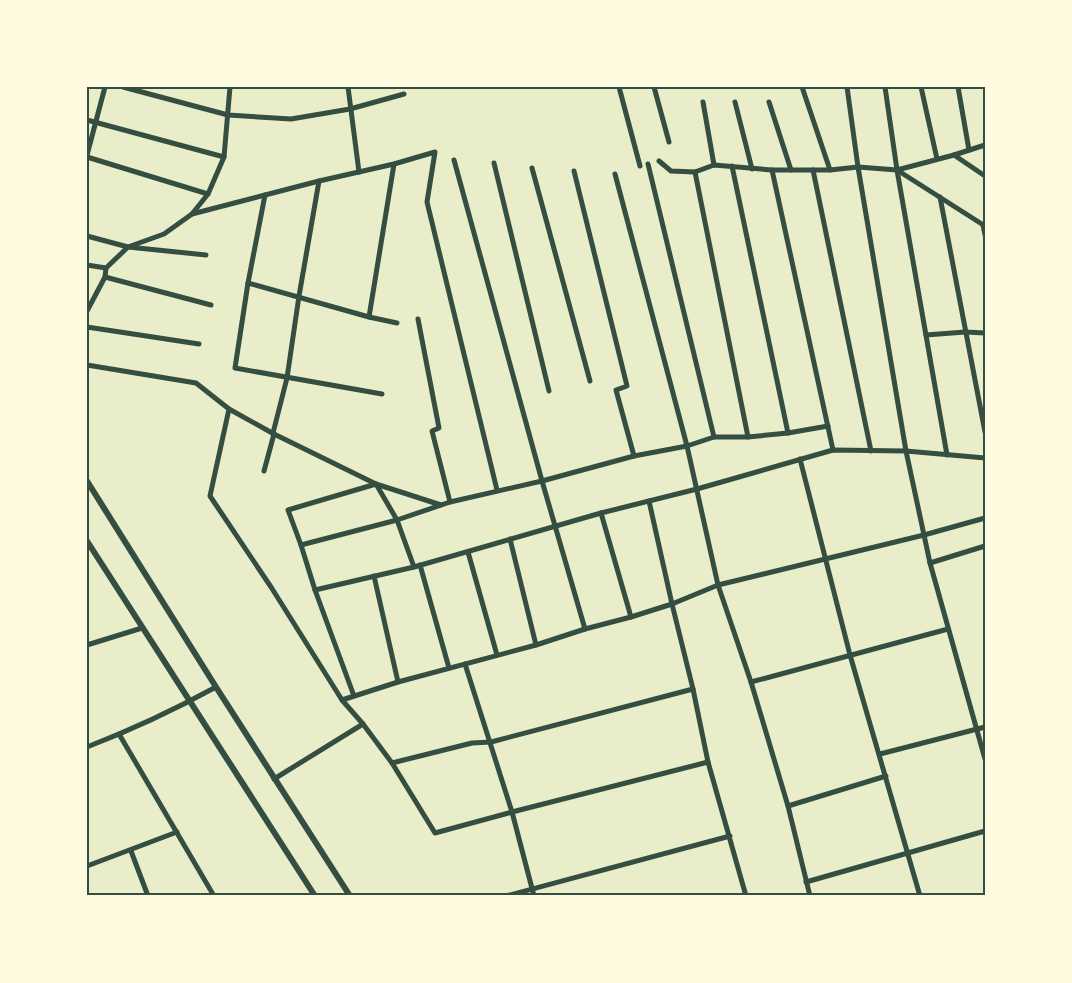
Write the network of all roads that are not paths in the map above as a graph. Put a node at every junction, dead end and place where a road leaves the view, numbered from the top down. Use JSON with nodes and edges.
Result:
{"nodes":[{"id":1,"x":105,"y":87,"type":"edge"},
{"id":2,"x":123,"y":87,"type":"edge"},
{"id":3,"x":230,"y":87,"type":"edge"},
{"id":4,"x":348,"y":87,"type":"edge"},
{"id":5,"x":619,"y":87,"type":"edge"},
{"id":6,"x":654,"y":87,"type":"edge"},
{"id":7,"x":802,"y":87,"type":"edge"},
{"id":8,"x":847,"y":87,"type":"edge"},
{"id":9,"x":885,"y":87,"type":"edge"},
{"id":10,"x":921,"y":87,"type":"edge"},
{"id":11,"x":958,"y":87,"type":"edge"},
{"id":12,"x":404,"y":94,"type":"dead end"},
{"id":13,"x":703,"y":102,"type":"dead end"},
{"id":14,"x":735,"y":102,"type":"dead end"},
{"id":15,"x":769,"y":102,"type":"dead end"},
{"id":16,"x":350,"y":109,"type":"junction"},
{"id":17,"x":228,"y":115,"type":"junction"},
{"id":18,"x":87,"y":120,"type":"edge"},
{"id":19,"x":96,"y":122,"type":"junction"},
{"id":20,"x":669,"y":142,"type":"dead end"},
{"id":21,"x":985,"y":145,"type":"edge"},
{"id":22,"x":969,"y":150,"type":"junction"},
{"id":23,"x":954,"y":155,"type":"junction"},
{"id":24,"x":87,"y":156,"type":"edge"},
{"id":25,"x":224,"y":157,"type":"junction"},
{"id":26,"x":937,"y":159,"type":"junction"},
{"id":27,"x":454,"y":160,"type":"dead end"},
{"id":28,"x":659,"y":161,"type":"dead end"},
{"id":29,"x":494,"y":163,"type":"dead end"},
{"id":30,"x":394,"y":164,"type":"junction"},
{"id":31,"x":648,"y":164,"type":"dead end"},
{"id":32,"x":714,"y":165,"type":"junction"},
{"id":33,"x":640,"y":166,"type":"dead end"},
{"id":34,"x":732,"y":166,"type":"junction"},
{"id":35,"x":532,"y":168,"type":"dead end"},
{"id":36,"x":858,"y":168,"type":"junction"},
{"id":37,"x":752,"y":169,"type":"junction"},
{"id":38,"x":772,"y":170,"type":"junction"},
{"id":39,"x":791,"y":170,"type":"junction"},
{"id":40,"x":813,"y":170,"type":"junction"},
{"id":41,"x":830,"y":170,"type":"junction"},
{"id":42,"x":897,"y":170,"type":"junction"},
{"id":43,"x":574,"y":171,"type":"dead end"},
{"id":44,"x":359,"y":172,"type":"junction"},
{"id":45,"x":695,"y":172,"type":"junction"},
{"id":46,"x":615,"y":174,"type":"dead end"},
{"id":47,"x":985,"y":176,"type":"edge"},
{"id":48,"x":319,"y":181,"type":"junction"},
{"id":49,"x":208,"y":194,"type":"junction"},
{"id":50,"x":265,"y":195,"type":"junction"},
{"id":51,"x":940,"y":197,"type":"junction"},
{"id":52,"x":192,"y":214,"type":"junction"},
{"id":53,"x":984,"y":226,"type":"edge"},
{"id":54,"x":985,"y":235,"type":"edge"},
{"id":55,"x":87,"y":236,"type":"edge"},
{"id":56,"x":128,"y":248,"type":"junction"},
{"id":57,"x":206,"y":255,"type":"dead end"},
{"id":58,"x":87,"y":265,"type":"edge"},
{"id":59,"x":106,"y":268,"type":"junction"},
{"id":60,"x":105,"y":277,"type":"junction"},
{"id":61,"x":248,"y":283,"type":"junction"},
{"id":62,"x":299,"y":296,"type":"junction"},
{"id":63,"x":210,"y":305,"type":"dead end"},
{"id":64,"x":87,"y":311,"type":"edge"},
{"id":65,"x":369,"y":317,"type":"junction"},
{"id":66,"x":418,"y":320,"type":"dead end"},
{"id":67,"x":397,"y":323,"type":"dead end"},
{"id":68,"x":87,"y":327,"type":"edge"},
{"id":69,"x":965,"y":332,"type":"junction"},
{"id":70,"x":985,"y":333,"type":"edge"},
{"id":71,"x":926,"y":335,"type":"junction"},
{"id":72,"x":199,"y":344,"type":"dead end"},
{"id":73,"x":87,"y":365,"type":"edge"},
{"id":74,"x":288,"y":378,"type":"junction"},
{"id":75,"x":590,"y":381,"type":"dead end"},
{"id":76,"x":549,"y":391,"type":"dead end"},
{"id":77,"x":382,"y":394,"type":"dead end"},
{"id":78,"x":229,"y":410,"type":"junction"},
{"id":79,"x":828,"y":426,"type":"junction"},
{"id":80,"x":985,"y":432,"type":"edge"},
{"id":81,"x":788,"y":433,"type":"junction"},
{"id":82,"x":274,"y":434,"type":"junction"},
{"id":83,"x":714,"y":437,"type":"junction"},
{"id":84,"x":748,"y":437,"type":"junction"},
{"id":85,"x":687,"y":446,"type":"junction"},
{"id":86,"x":833,"y":450,"type":"junction"},
{"id":87,"x":871,"y":451,"type":"junction"},
{"id":88,"x":906,"y":451,"type":"junction"},
{"id":89,"x":947,"y":455,"type":"junction"},
{"id":90,"x":634,"y":456,"type":"junction"},
{"id":91,"x":985,"y":458,"type":"edge"},
{"id":92,"x":800,"y":459,"type":"junction"},
{"id":93,"x":264,"y":471,"type":"dead end"},
{"id":94,"x":87,"y":481,"type":"edge"},
{"id":95,"x":542,"y":481,"type":"junction"},
{"id":96,"x":376,"y":484,"type":"junction"},
{"id":97,"x":697,"y":489,"type":"junction"},
{"id":98,"x":497,"y":490,"type":"junction"},
{"id":99,"x":650,"y":501,"type":"junction"},
{"id":100,"x":450,"y":502,"type":"junction"},
{"id":101,"x":443,"y":505,"type":"junction"},
{"id":102,"x":601,"y":513,"type":"junction"},
{"id":103,"x":985,"y":518,"type":"edge"},
{"id":104,"x":397,"y":520,"type":"junction"},
{"id":105,"x":555,"y":526,"type":"junction"},
{"id":106,"x":924,"y":535,"type":"junction"},
{"id":107,"x":510,"y":539,"type":"junction"},
{"id":108,"x":88,"y":544,"type":"edge"},
{"id":109,"x":301,"y":545,"type":"junction"},
{"id":110,"x":985,"y":546,"type":"edge"},
{"id":111,"x":468,"y":552,"type":"junction"},
{"id":112,"x":826,"y":559,"type":"junction"},
{"id":113,"x":930,"y":563,"type":"junction"},
{"id":114,"x":417,"y":566,"type":"junction"},
{"id":115,"x":374,"y":576,"type":"junction"},
{"id":116,"x":718,"y":585,"type":"junction"},
{"id":117,"x":315,"y":590,"type":"junction"},
{"id":118,"x":672,"y":604,"type":"junction"},
{"id":119,"x":631,"y":617,"type":"junction"},
{"id":120,"x":142,"y":628,"type":"junction"},
{"id":121,"x":585,"y":629,"type":"junction"},
{"id":122,"x":948,"y":629,"type":"junction"},
{"id":123,"x":87,"y":645,"type":"edge"},
{"id":124,"x":536,"y":645,"type":"junction"},
{"id":125,"x":497,"y":655,"type":"junction"},
{"id":126,"x":850,"y":655,"type":"junction"},
{"id":127,"x":465,"y":664,"type":"junction"},
{"id":128,"x":449,"y":668,"type":"junction"},
{"id":129,"x":751,"y":681,"type":"junction"},
{"id":130,"x":398,"y":682,"type":"junction"},
{"id":131,"x":216,"y":687,"type":"junction"},
{"id":132,"x":693,"y":689,"type":"junction"},
{"id":133,"x":354,"y":696,"type":"junction"},
{"id":134,"x":342,"y":700,"type":"junction"},
{"id":135,"x":190,"y":701,"type":"junction"},
{"id":136,"x":363,"y":724,"type":"junction"},
{"id":137,"x":985,"y":727,"type":"edge"},
{"id":138,"x":976,"y":729,"type":"junction"},
{"id":139,"x":119,"y":734,"type":"junction"},
{"id":140,"x":491,"y":742,"type":"junction"},
{"id":141,"x":87,"y":747,"type":"edge"},
{"id":142,"x":879,"y":754,"type":"junction"},
{"id":143,"x":985,"y":759,"type":"edge"},
{"id":144,"x":708,"y":762,"type":"junction"},
{"id":145,"x":392,"y":764,"type":"junction"},
{"id":146,"x":886,"y":776,"type":"junction"},
{"id":147,"x":274,"y":778,"type":"junction"},
{"id":148,"x":788,"y":806,"type":"junction"},
{"id":149,"x":512,"y":812,"type":"junction"},
{"id":150,"x":985,"y":831,"type":"edge"},
{"id":151,"x":177,"y":832,"type":"junction"},
{"id":152,"x":730,"y":836,"type":"junction"},
{"id":153,"x":131,"y":851,"type":"junction"},
{"id":154,"x":908,"y":853,"type":"junction"},
{"id":155,"x":87,"y":867,"type":"edge"},
{"id":156,"x":806,"y":882,"type":"junction"},
{"id":157,"x":533,"y":893,"type":"edge"},
{"id":158,"x":148,"y":896,"type":"edge"},
{"id":159,"x":214,"y":896,"type":"edge"},
{"id":160,"x":315,"y":896,"type":"edge"},
{"id":161,"x":350,"y":896,"type":"edge"},
{"id":162,"x":506,"y":896,"type":"edge"},
{"id":163,"x":746,"y":896,"type":"edge"},
{"id":164,"x":810,"y":896,"type":"edge"},
{"id":165,"x":920,"y":896,"type":"edge"}],
"edges":[{"from":1,"to":19,"type":"street"},
{"from":2,"to":17,"type":"street"},
{"from":3,"to":17,"type":"street"},
{"from":4,"to":16,"type":"street"},
{"from":5,"to":33,"type":"street"},
{"from":6,"to":20,"type":"street"},
{"from":7,"to":41,"type":"street"},
{"from":8,"to":36,"type":"street"},
{"from":9,"to":42,"type":"street"},
{"from":10,"to":26,"type":"street"},
{"from":11,"to":22,"type":"street"},
{"from":12,"to":16,"type":"street"},
{"from":13,"to":32,"type":"street"},
{"from":14,"to":37,"type":"street"},
{"from":15,"to":39,"type":"street"},
{"from":16,"to":17,"type":"street"},
{"from":16,"to":44,"type":"street"},
{"from":17,"to":25,"type":"street"},
{"from":18,"to":19,"type":"street"},
{"from":19,"to":24,"type":"street"},
{"from":19,"to":25,"type":"street"},
{"from":21,"to":22,"type":"street"},
{"from":22,"to":23,"type":"street"},
{"from":23,"to":26,"type":"street"},
{"from":23,"to":47,"type":"street"},
{"from":24,"to":49,"type":"street"},
{"from":25,"to":49,"type":"street"},
{"from":26,"to":42,"type":"street"},
{"from":27,"to":95,"type":"street"},
{"from":28,"to":45,"type":"street"},
{"from":29,"to":76,"type":"street"},
{"from":30,"to":44,"type":"street"},
{"from":30,"to":65,"type":"street"},
{"from":30,"to":98,"type":"street"},
{"from":31,"to":83,"type":"street"},
{"from":32,"to":34,"type":"street"},
{"from":32,"to":45,"type":"street"},
{"from":34,"to":37,"type":"street"},
{"from":34,"to":81,"type":"street"},
{"from":35,"to":75,"type":"street"},
{"from":36,"to":41,"type":"street"},
{"from":36,"to":42,"type":"street"},
{"from":36,"to":88,"type":"street"},
{"from":37,"to":38,"type":"street"},
{"from":38,"to":39,"type":"street"},
{"from":38,"to":79,"type":"street"},
{"from":39,"to":40,"type":"street"},
{"from":40,"to":41,"type":"street"},
{"from":40,"to":87,"type":"street"},
{"from":42,"to":51,"type":"street"},
{"from":42,"to":71,"type":"street"},
{"from":43,"to":90,"type":"street"},
{"from":44,"to":48,"type":"street"},
{"from":45,"to":84,"type":"street"},
{"from":46,"to":85,"type":"street"},
{"from":48,"to":50,"type":"street"},
{"from":48,"to":62,"type":"street"},
{"from":49,"to":52,"type":"street"},
{"from":50,"to":52,"type":"street"},
{"from":50,"to":61,"type":"street"},
{"from":51,"to":53,"type":"street"},
{"from":51,"to":69,"type":"street"},
{"from":52,"to":56,"type":"street"},
{"from":53,"to":54,"type":"street"},
{"from":55,"to":56,"type":"street"},
{"from":56,"to":57,"type":"street"},
{"from":56,"to":59,"type":"street"},
{"from":58,"to":59,"type":"street"},
{"from":59,"to":60,"type":"street"},
{"from":60,"to":63,"type":"street"},
{"from":60,"to":64,"type":"street"},
{"from":61,"to":62,"type":"street"},
{"from":61,"to":74,"type":"street"},
{"from":62,"to":65,"type":"street"},
{"from":62,"to":74,"type":"street"},
{"from":65,"to":67,"type":"street"},
{"from":66,"to":100,"type":"street"},
{"from":68,"to":72,"type":"street"},
{"from":69,"to":70,"type":"street"},
{"from":69,"to":71,"type":"street"},
{"from":69,"to":80,"type":"street"},
{"from":71,"to":89,"type":"street"},
{"from":73,"to":78,"type":"street"},
{"from":74,"to":77,"type":"street"},
{"from":74,"to":82,"type":"street"},
{"from":78,"to":82,"type":"street"},
{"from":78,"to":134,"type":"street"},
{"from":79,"to":81,"type":"street"},
{"from":79,"to":86,"type":"street"},
{"from":81,"to":84,"type":"street"},
{"from":82,"to":93,"type":"street"},
{"from":82,"to":96,"type":"street"},
{"from":83,"to":84,"type":"street"},
{"from":83,"to":85,"type":"street"},
{"from":85,"to":90,"type":"street"},
{"from":85,"to":97,"type":"street"},
{"from":86,"to":87,"type":"street"},
{"from":86,"to":92,"type":"street"},
{"from":87,"to":88,"type":"street"},
{"from":88,"to":89,"type":"street"},
{"from":88,"to":106,"type":"street"},
{"from":89,"to":91,"type":"street"},
{"from":90,"to":95,"type":"street"},
{"from":92,"to":97,"type":"street"},
{"from":92,"to":112,"type":"street"},
{"from":94,"to":131,"type":"street"},
{"from":95,"to":98,"type":"street"},
{"from":95,"to":105,"type":"street"},
{"from":96,"to":101,"type":"street"},
{"from":96,"to":104,"type":"street"},
{"from":96,"to":109,"type":"street"},
{"from":97,"to":99,"type":"street"},
{"from":97,"to":116,"type":"street"},
{"from":98,"to":100,"type":"street"},
{"from":99,"to":102,"type":"street"},
{"from":99,"to":118,"type":"street"},
{"from":100,"to":101,"type":"street"},
{"from":101,"to":104,"type":"street"},
{"from":102,"to":105,"type":"street"},
{"from":102,"to":119,"type":"street"},
{"from":103,"to":106,"type":"street"},
{"from":104,"to":109,"type":"street"},
{"from":104,"to":114,"type":"street"},
{"from":105,"to":107,"type":"street"},
{"from":105,"to":121,"type":"street"},
{"from":106,"to":112,"type":"street"},
{"from":106,"to":113,"type":"street"},
{"from":107,"to":111,"type":"street"},
{"from":107,"to":124,"type":"street"},
{"from":108,"to":120,"type":"street"},
{"from":109,"to":117,"type":"street"},
{"from":110,"to":113,"type":"street"},
{"from":111,"to":114,"type":"street"},
{"from":111,"to":125,"type":"street"},
{"from":112,"to":116,"type":"street"},
{"from":112,"to":126,"type":"street"},
{"from":113,"to":122,"type":"street"},
{"from":114,"to":115,"type":"street"},
{"from":114,"to":128,"type":"street"},
{"from":115,"to":117,"type":"street"},
{"from":115,"to":130,"type":"street"},
{"from":116,"to":118,"type":"street"},
{"from":116,"to":129,"type":"street"},
{"from":117,"to":133,"type":"street"},
{"from":118,"to":119,"type":"street"},
{"from":118,"to":132,"type":"street"},
{"from":119,"to":121,"type":"street"},
{"from":120,"to":123,"type":"street"},
{"from":120,"to":135,"type":"street"},
{"from":121,"to":124,"type":"street"},
{"from":122,"to":126,"type":"street"},
{"from":122,"to":138,"type":"street"},
{"from":124,"to":125,"type":"street"},
{"from":125,"to":127,"type":"street"},
{"from":126,"to":129,"type":"street"},
{"from":126,"to":142,"type":"street"},
{"from":127,"to":128,"type":"street"},
{"from":127,"to":140,"type":"street"},
{"from":128,"to":130,"type":"street"},
{"from":129,"to":148,"type":"street"},
{"from":130,"to":133,"type":"street"},
{"from":131,"to":135,"type":"street"},
{"from":131,"to":147,"type":"street"},
{"from":132,"to":140,"type":"street"},
{"from":132,"to":144,"type":"street"},
{"from":133,"to":134,"type":"street"},
{"from":134,"to":136,"type":"street"},
{"from":135,"to":139,"type":"street"},
{"from":135,"to":160,"type":"street"},
{"from":136,"to":145,"type":"street"},
{"from":136,"to":147,"type":"street"},
{"from":137,"to":138,"type":"street"},
{"from":138,"to":142,"type":"street"},
{"from":138,"to":143,"type":"street"},
{"from":139,"to":141,"type":"street"},
{"from":139,"to":151,"type":"street"},
{"from":140,"to":145,"type":"street"},
{"from":140,"to":149,"type":"street"},
{"from":142,"to":146,"type":"street"},
{"from":144,"to":149,"type":"street"},
{"from":144,"to":152,"type":"street"},
{"from":145,"to":149,"type":"street"},
{"from":146,"to":148,"type":"street"},
{"from":146,"to":154,"type":"street"},
{"from":147,"to":161,"type":"street"},
{"from":148,"to":156,"type":"street"},
{"from":149,"to":157,"type":"street"},
{"from":150,"to":154,"type":"street"},
{"from":151,"to":153,"type":"street"},
{"from":151,"to":159,"type":"street"},
{"from":152,"to":157,"type":"street"},
{"from":152,"to":163,"type":"street"},
{"from":153,"to":155,"type":"street"},
{"from":153,"to":158,"type":"street"},
{"from":154,"to":156,"type":"street"},
{"from":154,"to":165,"type":"street"},
{"from":156,"to":164,"type":"street"},
{"from":157,"to":162,"type":"street"}]}
